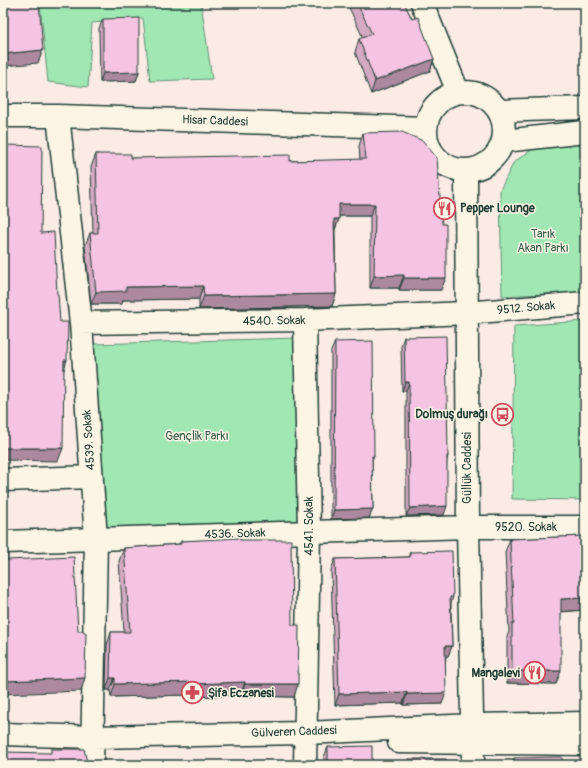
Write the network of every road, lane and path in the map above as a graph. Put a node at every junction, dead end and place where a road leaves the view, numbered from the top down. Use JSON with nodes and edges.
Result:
{"nodes":[{"id":1,"x":422,"y":3,"type":"edge"},
{"id":2,"x":458,"y":92,"type":"junction"},
{"id":3,"x":585,"y":108,"type":"edge"},
{"id":4,"x":499,"y":111,"type":"junction"},
{"id":5,"x":3,"y":116,"type":"edge"},
{"id":6,"x":58,"y":116,"type":"junction"},
{"id":7,"x":426,"y":128,"type":"junction"},
{"id":8,"x":585,"y":132,"type":"edge"},
{"id":9,"x":504,"y":141,"type":"junction"},
{"id":10,"x":466,"y":171,"type":"junction"},
{"id":11,"x":585,"y":303,"type":"edge"},
{"id":12,"x":466,"y":313,"type":"junction"},
{"id":13,"x":305,"y":320,"type":"junction"},
{"id":14,"x":81,"y":323,"type":"junction"},
{"id":15,"x":92,"y":477,"type":"junction"},
{"id":16,"x":3,"y":480,"type":"edge"},
{"id":17,"x":468,"y":527,"type":"junction"},
{"id":18,"x":585,"y":527,"type":"edge"},
{"id":19,"x":309,"y":531,"type":"junction"},
{"id":20,"x":96,"y":539,"type":"junction"},
{"id":21,"x":3,"y":542,"type":"edge"},
{"id":22,"x":585,"y":723,"type":"edge"},
{"id":23,"x":3,"y":734,"type":"edge"},
{"id":24,"x":472,"y":734,"type":"junction"},
{"id":25,"x":306,"y":736,"type":"junction"},
{"id":26,"x":93,"y":737,"type":"junction"},
{"id":27,"x":585,"y":744,"type":"edge"},
{"id":28,"x":92,"y":765,"type":"edge"},
{"id":29,"x":305,"y":765,"type":"edge"},
{"id":30,"x":473,"y":765,"type":"edge"}],
"edges":[{"from":1,"to":2,"type":"street"},
{"from":2,"to":4,"type":"street"},
{"from":2,"to":7,"type":"street"},
{"from":3,"to":4,"type":"street"},
{"from":4,"to":9,"type":"street"},
{"from":5,"to":6,"type":"street","name":"Hisar Caddesi"},
{"from":6,"to":7,"type":"street","name":"Hisar Caddesi"},
{"from":6,"to":14,"type":"street","name":"4539. Sokak"},
{"from":7,"to":10,"type":"street"},
{"from":8,"to":9,"type":"street"},
{"from":9,"to":10,"type":"street"},
{"from":10,"to":12,"type":"street","name":"Güllük Caddesi"},
{"from":11,"to":12,"type":"street","name":"9512. Sokak"},
{"from":12,"to":13,"type":"street","name":"4540. Sokak"},
{"from":12,"to":17,"type":"street","name":"Güllük Caddesi"},
{"from":13,"to":14,"type":"street","name":"4540. Sokak"},
{"from":13,"to":19,"type":"street","name":"4541. Sokak"},
{"from":14,"to":15,"type":"street","name":"4539. Sokak"},
{"from":15,"to":16,"type":"street"},
{"from":15,"to":20,"type":"street","name":"4539. Sokak"},
{"from":17,"to":18,"type":"street","name":"9520. Sokak"},
{"from":17,"to":19,"type":"street","name":"4536. Sokak"},
{"from":17,"to":24,"type":"street","name":"Güllük Caddesi"},
{"from":19,"to":20,"type":"street","name":"4536. Sokak"},
{"from":19,"to":25,"type":"street","name":"4541. Sokak"},
{"from":20,"to":21,"type":"street","name":"4536. Sokak"},
{"from":20,"to":26,"type":"street","name":"4539. Sokak"},
{"from":22,"to":24,"type":"street","name":"Gülveren Caddesi"},
{"from":23,"to":26,"type":"street","name":"Gülveren Caddesi"},
{"from":24,"to":25,"type":"street","name":"Gülveren Caddesi"},
{"from":24,"to":27,"type":"street","name":"Gülveren Caddesi"},
{"from":24,"to":30,"type":"street","name":"Güllük Caddesi"},
{"from":25,"to":26,"type":"street","name":"Gülveren Caddesi"},
{"from":25,"to":29,"type":"street","name":"4541. Sokak"},
{"from":26,"to":28,"type":"street","name":"4539. Sokak"}]}
